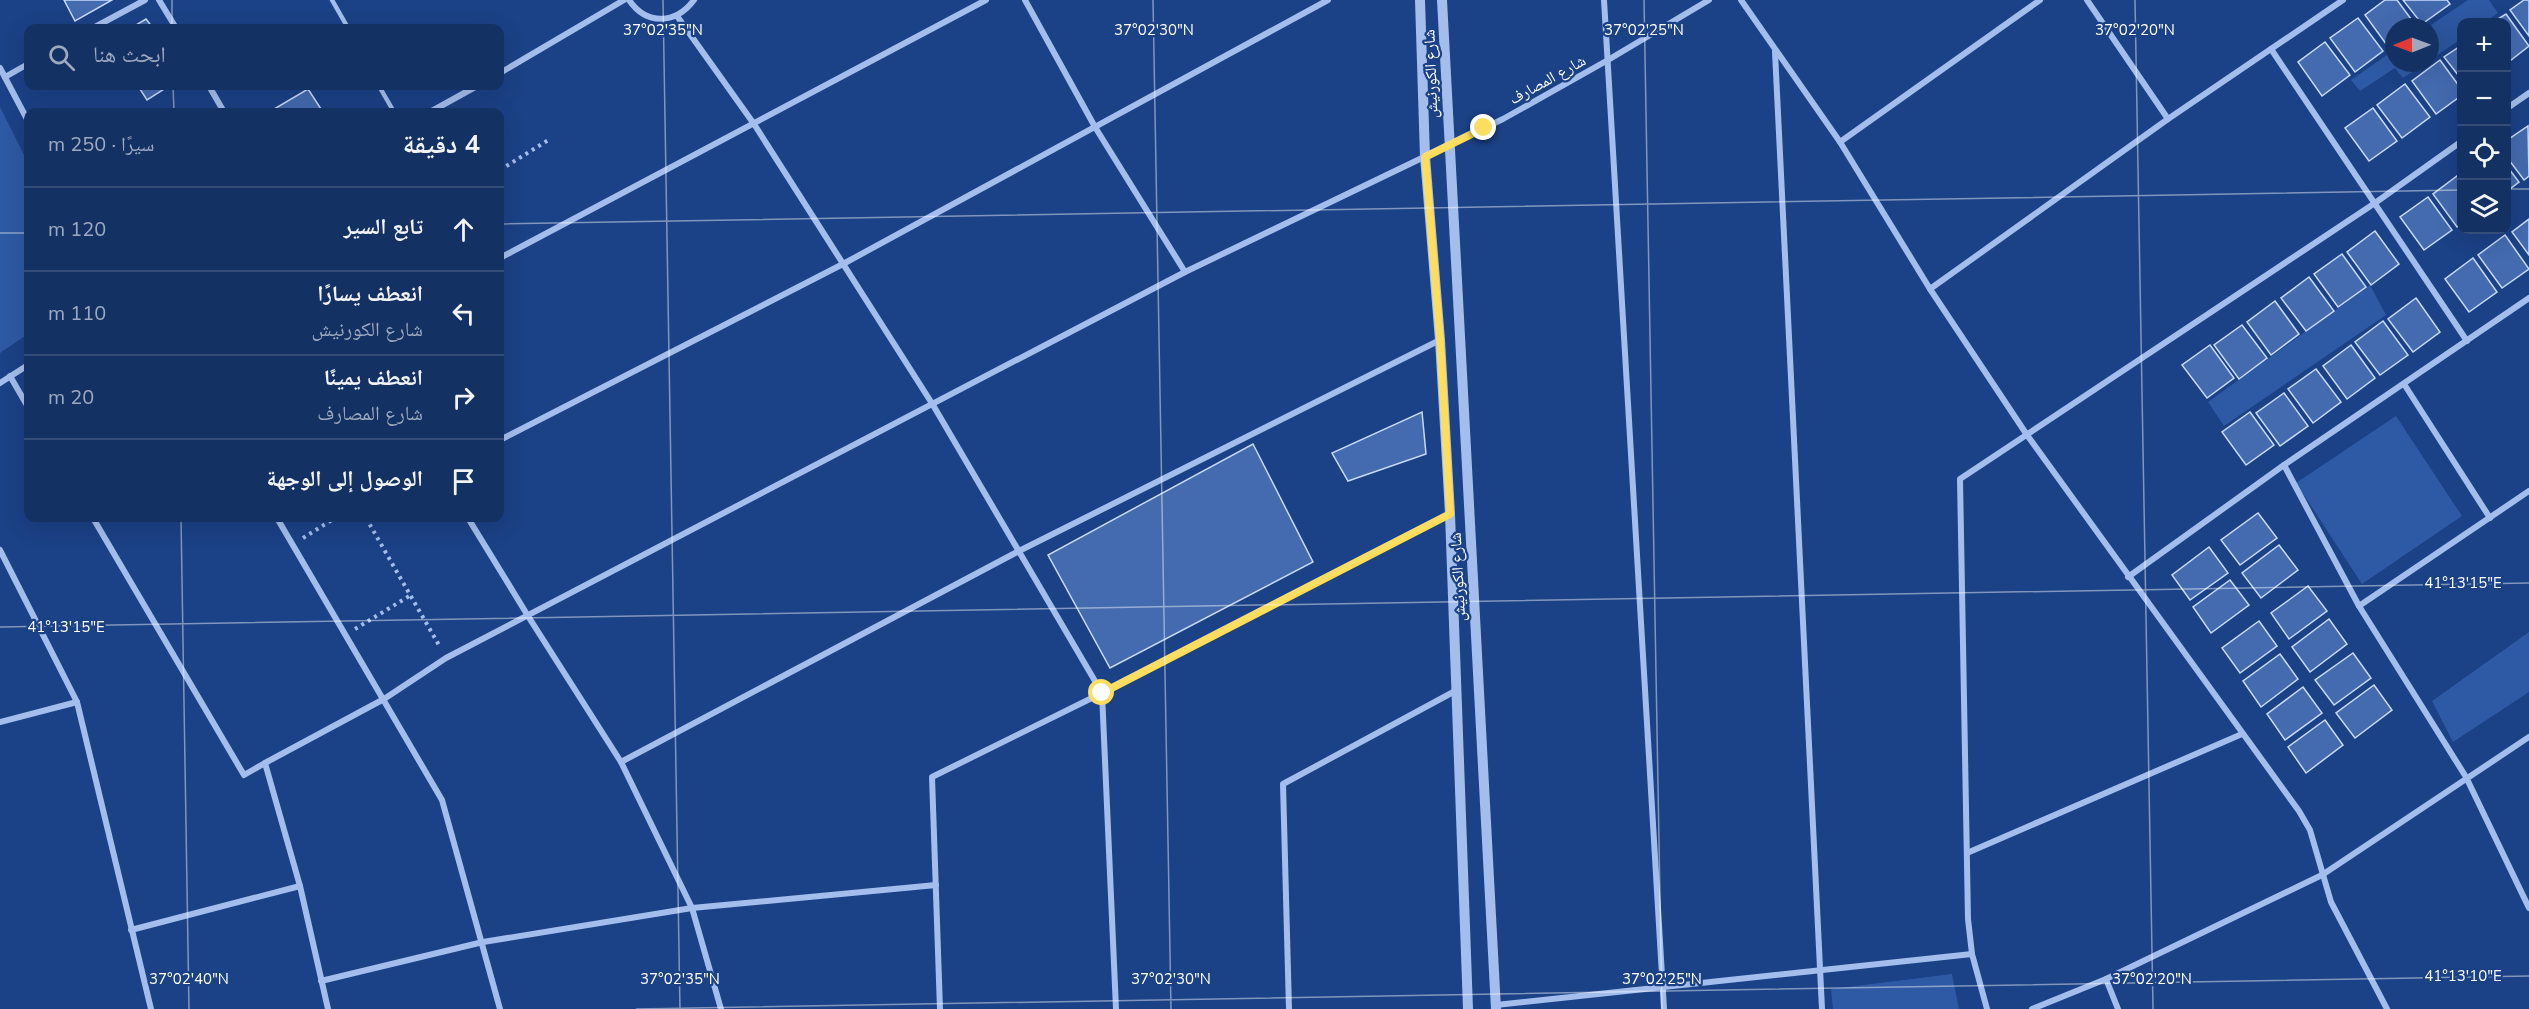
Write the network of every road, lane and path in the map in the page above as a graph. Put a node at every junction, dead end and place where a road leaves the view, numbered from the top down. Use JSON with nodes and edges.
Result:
{"nodes":[{"id":1,"x":145,"y":0,"type":"edge"},
{"id":2,"x":159,"y":0,"type":"edge"},
{"id":3,"x":332,"y":0,"type":"edge"},
{"id":4,"x":624,"y":0,"type":"edge"},
{"id":5,"x":629,"y":0,"type":"edge"},
{"id":6,"x":694,"y":0,"type":"edge"},
{"id":7,"x":986,"y":0,"type":"edge"},
{"id":8,"x":1025,"y":0,"type":"edge"},
{"id":9,"x":1328,"y":0,"type":"edge"},
{"id":10,"x":1420,"y":0,"type":"edge"},
{"id":11,"x":1442,"y":0,"type":"edge"},
{"id":12,"x":1604,"y":0,"type":"edge"},
{"id":13,"x":1709,"y":0,"type":"edge"},
{"id":14,"x":1741,"y":0,"type":"edge"},
{"id":15,"x":2040,"y":0,"type":"edge"},
{"id":16,"x":2087,"y":0,"type":"edge"},
{"id":17,"x":2343,"y":0,"type":"edge"},
{"id":18,"x":677,"y":16,"type":"junction"},
{"id":19,"x":100,"y":24,"type":"edge"},
{"id":20,"x":174,"y":24,"type":"edge"},
{"id":21,"x":346,"y":24,"type":"edge"},
{"id":22,"x":2271,"y":49,"type":"junction"},
{"id":23,"x":1775,"y":51,"type":"junction"},
{"id":24,"x":1608,"y":60,"type":"junction"},
{"id":25,"x":24,"y":66,"type":"edge"},
{"id":26,"x":0,"y":68,"type":"edge"},
{"id":27,"x":504,"y":71,"type":"edge"},
{"id":28,"x":5,"y":77,"type":"junction"},
{"id":29,"x":210,"y":90,"type":"edge"},
{"id":30,"x":381,"y":90,"type":"edge"},
{"id":31,"x":470,"y":90,"type":"edge"},
{"id":32,"x":2529,"y":93,"type":"edge"},
{"id":33,"x":2511,"y":106,"type":"edge"},
{"id":34,"x":222,"y":108,"type":"edge"},
{"id":35,"x":392,"y":108,"type":"edge"},
{"id":36,"x":437,"y":108,"type":"edge"},
{"id":37,"x":24,"y":113,"type":"edge"},
{"id":38,"x":2168,"y":119,"type":"junction"},
{"id":39,"x":754,"y":124,"type":"junction"},
{"id":40,"x":1095,"y":128,"type":"junction"},
{"id":41,"x":550,"y":139,"type":"dead end"},
{"id":42,"x":1839,"y":142,"type":"junction"},
{"id":43,"x":2457,"y":145,"type":"edge"},
{"id":44,"x":1448,"y":146,"type":"junction"},
{"id":45,"x":1425,"y":157,"type":"junction"},
{"id":46,"x":504,"y":168,"type":"edge"},
{"id":47,"x":2375,"y":203,"type":"junction"},
{"id":48,"x":504,"y":256,"type":"edge"},
{"id":49,"x":843,"y":264,"type":"junction"},
{"id":50,"x":1185,"y":272,"type":"junction"},
{"id":51,"x":1930,"y":289,"type":"junction"},
{"id":52,"x":2529,"y":298,"type":"edge"},
{"id":53,"x":1440,"y":340,"type":"junction"},
{"id":54,"x":2467,"y":341,"type":"junction"},
{"id":55,"x":24,"y":367,"type":"edge"},
{"id":56,"x":10,"y":376,"type":"junction"},
{"id":57,"x":0,"y":382,"type":"edge"},
{"id":58,"x":2404,"y":384,"type":"junction"},
{"id":59,"x":24,"y":400,"type":"edge"},
{"id":60,"x":933,"y":405,"type":"junction"},
{"id":61,"x":2027,"y":435,"type":"junction"},
{"id":62,"x":504,"y":438,"type":"edge"},
{"id":63,"x":2284,"y":465,"type":"junction"},
{"id":64,"x":2529,"y":491,"type":"edge"},
{"id":65,"x":1450,"y":514,"type":"junction"},
{"id":66,"x":2490,"y":518,"type":"junction"},
{"id":67,"x":95,"y":522,"type":"edge"},
{"id":68,"x":279,"y":522,"type":"edge"},
{"id":69,"x":329,"y":522,"type":"edge"},
{"id":70,"x":368,"y":522,"type":"edge"},
{"id":71,"x":470,"y":522,"type":"edge"},
{"id":72,"x":293,"y":544,"type":"junction"},
{"id":73,"x":0,"y":550,"type":"edge"},
{"id":74,"x":1019,"y":551,"type":"junction"},
{"id":75,"x":2128,"y":577,"type":"junction"},
{"id":76,"x":411,"y":595,"type":"junction"},
{"id":77,"x":2359,"y":606,"type":"junction"},
{"id":78,"x":528,"y":616,"type":"junction"},
{"id":79,"x":345,"y":634,"type":"junction"},
{"id":80,"x":446,"y":658,"type":"junction"},
{"id":81,"x":1458,"y":690,"type":"junction"},
{"id":82,"x":1102,"y":693,"type":"junction"},
{"id":83,"x":384,"y":699,"type":"junction"},
{"id":84,"x":77,"y":702,"type":"junction"},
{"id":85,"x":0,"y":722,"type":"edge"},
{"id":86,"x":2242,"y":734,"type":"junction"},
{"id":87,"x":2529,"y":736,"type":"edge"},
{"id":88,"x":621,"y":762,"type":"junction"},
{"id":89,"x":265,"y":763,"type":"junction"},
{"id":90,"x":2466,"y":777,"type":"junction"},
{"id":91,"x":1967,"y":853,"type":"junction"},
{"id":92,"x":2322,"y":875,"type":"junction"},
{"id":93,"x":936,"y":885,"type":"junction"},
{"id":94,"x":300,"y":886,"type":"junction"},
{"id":95,"x":692,"y":908,"type":"junction"},
{"id":96,"x":2529,"y":908,"type":"edge"},
{"id":97,"x":131,"y":930,"type":"junction"},
{"id":98,"x":483,"y":942,"type":"junction"},
{"id":99,"x":1972,"y":954,"type":"junction"},
{"id":100,"x":1822,"y":970,"type":"junction"},
{"id":101,"x":2106,"y":979,"type":"junction"},
{"id":102,"x":321,"y":981,"type":"junction"},
{"id":103,"x":1663,"y":987,"type":"junction"},
{"id":104,"x":1496,"y":1007,"type":"edge"},
{"id":105,"x":151,"y":1009,"type":"edge"},
{"id":106,"x":328,"y":1009,"type":"edge"},
{"id":107,"x":500,"y":1009,"type":"edge"},
{"id":108,"x":721,"y":1009,"type":"edge"},
{"id":109,"x":940,"y":1009,"type":"edge"},
{"id":110,"x":1116,"y":1009,"type":"edge"},
{"id":111,"x":1289,"y":1009,"type":"edge"},
{"id":112,"x":1467,"y":1009,"type":"edge"},
{"id":113,"x":1664,"y":1009,"type":"edge"},
{"id":114,"x":1822,"y":1009,"type":"edge"},
{"id":115,"x":1988,"y":1009,"type":"edge"},
{"id":116,"x":2032,"y":1009,"type":"edge"},
{"id":117,"x":2118,"y":1009,"type":"edge"},
{"id":118,"x":2387,"y":1009,"type":"edge"}],
"edges":[{"from":1,"to":19,"type":"street"},
{"from":2,"to":20,"type":"street"},
{"from":3,"to":21,"type":"lane"},
{"from":4,"to":27,"type":"street"},
{"from":5,"to":18,"type":"street"},
{"from":6,"to":18,"type":"street"},
{"from":7,"to":39,"type":"street"},
{"from":8,"to":40,"type":"street"},
{"from":9,"to":40,"type":"street"},
{"from":10,"to":45,"type":"street","name":"شارع الكورنيش"},
{"from":11,"to":44,"type":"street","name":"شارع الكورنيش"},
{"from":12,"to":24,"type":"street"},
{"from":13,"to":24,"type":"street","name":"شارع المصارف"},
{"from":14,"to":23,"type":"street"},
{"from":15,"to":42,"type":"street"},
{"from":16,"to":38,"type":"street"},
{"from":17,"to":22,"type":"street"},
{"from":18,"to":39,"type":"street"},
{"from":22,"to":38,"type":"street"},
{"from":22,"to":47,"type":"street"},
{"from":23,"to":42,"type":"street"},
{"from":23,"to":100,"type":"street"},
{"from":24,"to":44,"type":"street","name":"شارع المصارف"},
{"from":24,"to":103,"type":"street"},
{"from":25,"to":28,"type":"street"},
{"from":26,"to":28,"type":"street"},
{"from":28,"to":37,"type":"street"},
{"from":29,"to":34,"type":"street"},
{"from":30,"to":35,"type":"lane"},
{"from":31,"to":36,"type":"street"},
{"from":32,"to":33,"type":"street"},
{"from":38,"to":51,"type":"street"},
{"from":39,"to":48,"type":"street"},
{"from":39,"to":49,"type":"street"},
{"from":40,"to":49,"type":"street"},
{"from":40,"to":50,"type":"street"},
{"from":41,"to":46,"type":"path"},
{"from":42,"to":51,"type":"street"},
{"from":43,"to":47,"type":"street"},
{"from":44,"to":45,"type":"street","name":"شارع المصارف"},
{"from":44,"to":104,"type":"street","name":"شارع الكورنيش"},
{"from":45,"to":50,"type":"street","name":"شارع المصارف"},
{"from":45,"to":53,"type":"street","name":"شارع الكورنيش"},
{"from":47,"to":54,"type":"street"},
{"from":47,"to":61,"type":"street"},
{"from":49,"to":60,"type":"street"},
{"from":49,"to":62,"type":"street"},
{"from":50,"to":60,"type":"street","name":"شارع المصارف"},
{"from":51,"to":61,"type":"street"},
{"from":52,"to":54,"type":"street"},
{"from":53,"to":65,"type":"street","name":"شارع الكورنيش"},
{"from":53,"to":74,"type":"street"},
{"from":54,"to":58,"type":"street"},
{"from":55,"to":56,"type":"street"},
{"from":56,"to":57,"type":"street"},
{"from":56,"to":59,"type":"street"},
{"from":58,"to":63,"type":"street"},
{"from":58,"to":66,"type":"street"},
{"from":60,"to":74,"type":"street"},
{"from":60,"to":78,"type":"street","name":"شارع المصارف"},
{"from":61,"to":75,"type":"street"},
{"from":61,"to":91,"type":"street"},
{"from":63,"to":75,"type":"street"},
{"from":63,"to":77,"type":"street"},
{"from":64,"to":66,"type":"street"},
{"from":65,"to":81,"type":"street","name":"شارع الكورنيش"},
{"from":65,"to":82,"type":"street"},
{"from":66,"to":77,"type":"street"},
{"from":67,"to":89,"type":"street","name":"شارع المصارف"},
{"from":68,"to":72,"type":"street"},
{"from":69,"to":72,"type":"path"},
{"from":70,"to":76,"type":"path"},
{"from":71,"to":78,"type":"street"},
{"from":72,"to":79,"type":"street"},
{"from":73,"to":84,"type":"street"},
{"from":74,"to":82,"type":"street"},
{"from":74,"to":88,"type":"street"},
{"from":75,"to":86,"type":"street"},
{"from":76,"to":79,"type":"path"},
{"from":76,"to":80,"type":"path"},
{"from":77,"to":90,"type":"street"},
{"from":78,"to":80,"type":"street","name":"شارع المصارف"},
{"from":78,"to":88,"type":"street"},
{"from":79,"to":83,"type":"street"},
{"from":80,"to":83,"type":"street","name":"شارع المصارف"},
{"from":81,"to":111,"type":"street"},
{"from":81,"to":112,"type":"street","name":"شارع الكورنيش"},
{"from":82,"to":93,"type":"street"},
{"from":82,"to":110,"type":"street"},
{"from":83,"to":89,"type":"street","name":"شارع المصارف"},
{"from":83,"to":98,"type":"street"},
{"from":84,"to":85,"type":"street"},
{"from":84,"to":97,"type":"street"},
{"from":86,"to":91,"type":"street"},
{"from":86,"to":92,"type":"street"},
{"from":87,"to":90,"type":"street"},
{"from":88,"to":95,"type":"street"},
{"from":89,"to":94,"type":"street"},
{"from":90,"to":92,"type":"street"},
{"from":90,"to":96,"type":"street"},
{"from":91,"to":99,"type":"street"},
{"from":92,"to":101,"type":"street"},
{"from":92,"to":118,"type":"street"},
{"from":93,"to":95,"type":"street"},
{"from":93,"to":109,"type":"street"},
{"from":94,"to":97,"type":"street"},
{"from":94,"to":102,"type":"street"},
{"from":95,"to":98,"type":"street"},
{"from":95,"to":108,"type":"street"},
{"from":97,"to":105,"type":"street"},
{"from":98,"to":102,"type":"street"},
{"from":98,"to":107,"type":"street"},
{"from":99,"to":100,"type":"street"},
{"from":99,"to":115,"type":"street"},
{"from":100,"to":103,"type":"street"},
{"from":100,"to":114,"type":"street"},
{"from":101,"to":116,"type":"street"},
{"from":101,"to":117,"type":"street"},
{"from":102,"to":106,"type":"street"},
{"from":103,"to":104,"type":"street"},
{"from":103,"to":113,"type":"street"}]}
